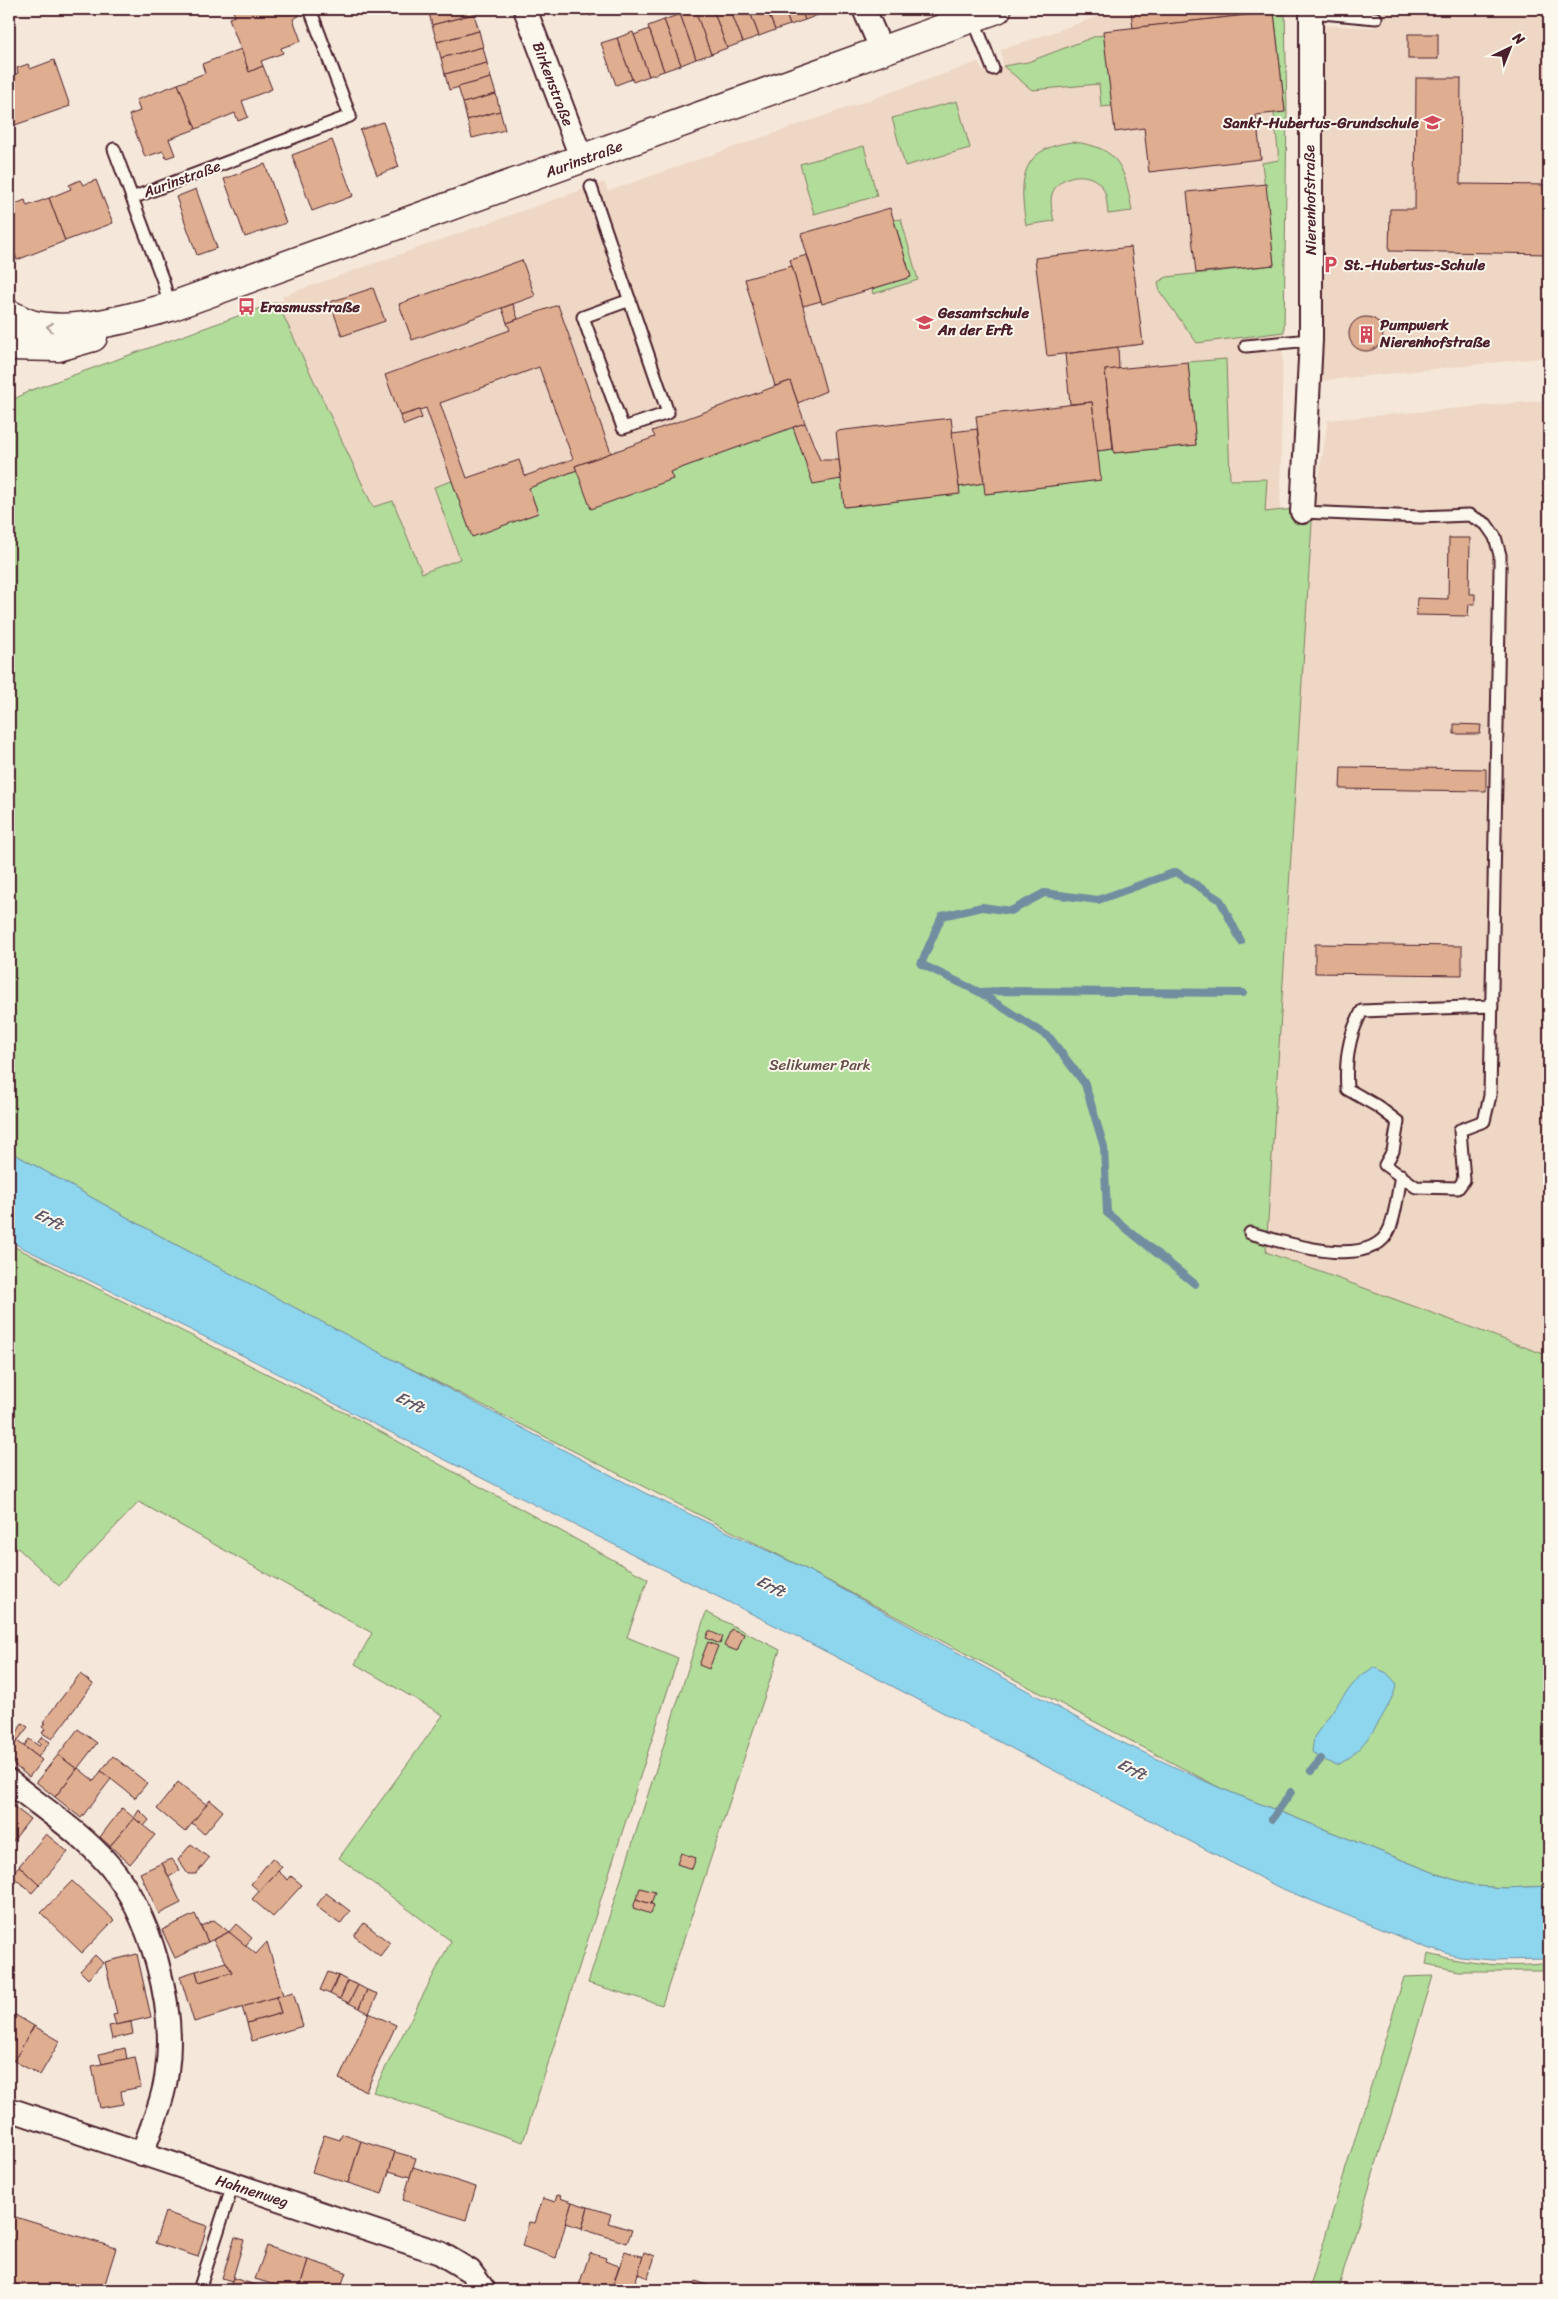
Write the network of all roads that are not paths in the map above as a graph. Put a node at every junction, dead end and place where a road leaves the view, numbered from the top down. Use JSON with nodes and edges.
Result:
{"nodes":[{"id":1,"x":310,"y":9,"type":"edge"},
{"id":2,"x":525,"y":9,"type":"edge"},
{"id":3,"x":864,"y":9,"type":"edge"},
{"id":4,"x":1311,"y":11,"type":"edge"},
{"id":5,"x":985,"y":13,"type":"edge"},
{"id":6,"x":1376,"y":18,"type":"dead end"},
{"id":7,"x":882,"y":51,"type":"junction"},
{"id":8,"x":993,"y":69,"type":"dead end"},
{"id":9,"x":114,"y":149,"type":"dead end"},
{"id":10,"x":582,"y":160,"type":"junction"},
{"id":11,"x":591,"y":187,"type":"dead end"},
{"id":12,"x":132,"y":198,"type":"junction"},
{"id":13,"x":630,"y":300,"type":"junction"},
{"id":14,"x":160,"y":310,"type":"junction"},
{"id":15,"x":9,"y":314,"type":"edge"},
{"id":16,"x":1311,"y":340,"type":"junction"},
{"id":17,"x":9,"y":346,"type":"edge"},
{"id":18,"x":1246,"y":346,"type":"dead end"},
{"id":19,"x":1302,"y":512,"type":"joint"},
{"id":20,"x":1492,"y":1006,"type":"junction"},
{"id":21,"x":1402,"y":1175,"type":"junction"},
{"id":22,"x":1250,"y":1233,"type":"dead end"},
{"id":23,"x":9,"y":1782,"type":"edge"},
{"id":24,"x":9,"y":2109,"type":"edge"},
{"id":25,"x":142,"y":2154,"type":"junction"},
{"id":26,"x":232,"y":2184,"type":"junction"},
{"id":27,"x":199,"y":2290,"type":"edge"},
{"id":28,"x":482,"y":2290,"type":"edge"}],
"edges":[{"from":1,"to":12,"type":"lane","name":"Aurinstraße"},
{"from":2,"to":10,"type":"street","name":"Birkenstraße"},
{"from":3,"to":7,"type":"street"},
{"from":4,"to":6,"type":"lane"},
{"from":4,"to":16,"type":"street","name":"Nierenhofstraße"},
{"from":5,"to":7,"type":"main road","name":"Aurinstraße"},
{"from":5,"to":8,"type":"lane"},
{"from":7,"to":10,"type":"main road","name":"Aurinstraße"},
{"from":9,"to":12,"type":"lane","name":"Aurinstraße"},
{"from":10,"to":14,"type":"main road","name":"Aurinstraße"},
{"from":11,"to":13,"type":"lane"},
{"from":12,"to":14,"type":"lane","name":"Aurinstraße"},
{"from":13,"to":13,"type":"lane"},
{"from":14,"to":15,"type":"main road","name":"Aurinstraße","one_way":true},
{"from":14,"to":17,"type":"main road","name":"Aurinstraße"},
{"from":16,"to":18,"type":"lane"},
{"from":16,"to":19,"type":"street","name":"Nierenhofstraße"},
{"from":19,"to":20,"type":"lane"},
{"from":20,"to":21,"type":"lane"},
{"from":20,"to":21,"type":"lane"},
{"from":21,"to":22,"type":"lane"},
{"from":23,"to":25,"type":"street"},
{"from":24,"to":25,"type":"street","name":"Hahnenweg"},
{"from":25,"to":26,"type":"street","name":"Hahnenweg"},
{"from":26,"to":27,"type":"lane"},
{"from":26,"to":28,"type":"street","name":"Hahnenweg"}]}
